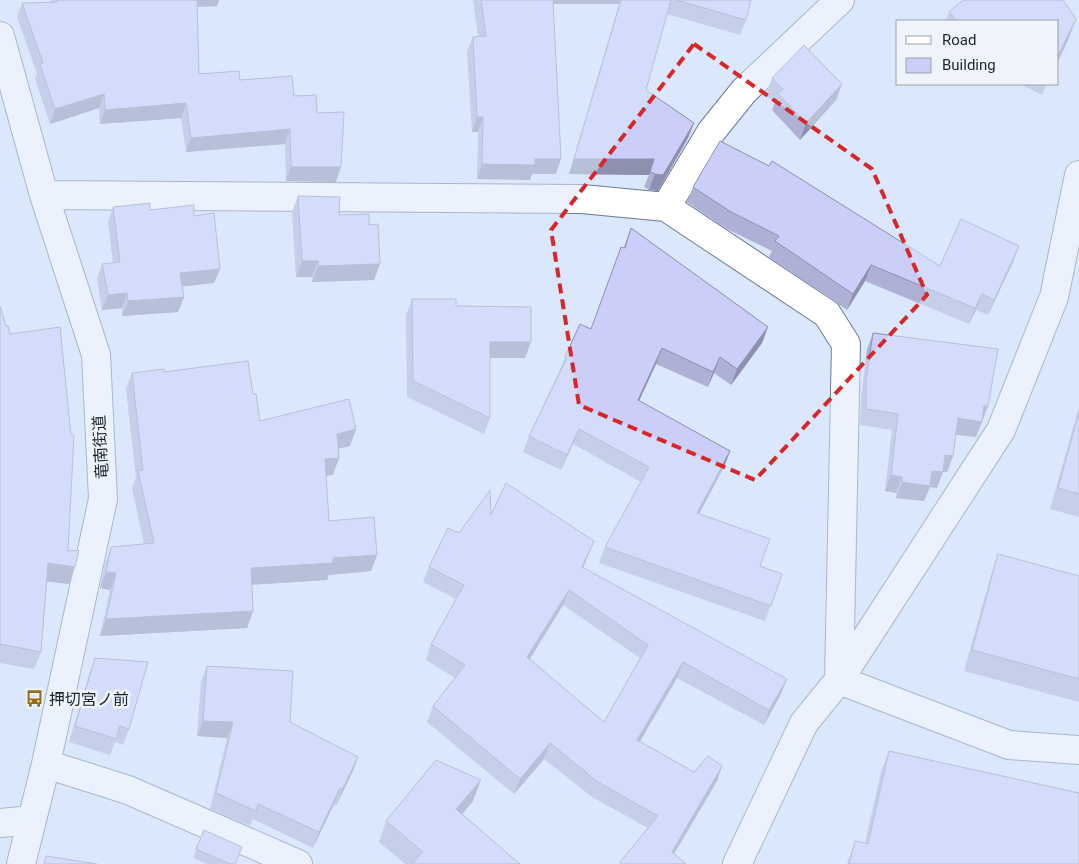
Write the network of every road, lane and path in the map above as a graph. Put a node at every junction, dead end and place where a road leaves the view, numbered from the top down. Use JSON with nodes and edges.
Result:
{"nodes":[{"id":1,"x":840,"y":0,"type":"edge"},
{"id":2,"x":0,"y":36,"type":"edge"},
{"id":3,"x":1079,"y":175,"type":"edge"},
{"id":4,"x":44,"y":195,"type":"junction"},
{"id":5,"x":666,"y":206,"type":"junction"},
{"id":6,"x":839,"y":680,"type":"junction"},
{"id":7,"x":1079,"y":750,"type":"edge"},
{"id":8,"x":46,"y":764,"type":"junction"},
{"id":9,"x":32,"y":820,"type":"junction"},
{"id":10,"x":0,"y":824,"type":"edge"},
{"id":11,"x":21,"y":864,"type":"edge"},
{"id":12,"x":298,"y":864,"type":"edge"},
{"id":13,"x":737,"y":864,"type":"edge"}],
"edges":[{"from":1,"to":5,"type":"street"},
{"from":2,"to":4,"type":"street","name":"竜南街道"},
{"from":3,"to":6,"type":"street"},
{"from":4,"to":5,"type":"street"},
{"from":4,"to":8,"type":"street","name":"竜南街道"},
{"from":5,"to":6,"type":"street"},
{"from":6,"to":7,"type":"street"},
{"from":6,"to":13,"type":"street"},
{"from":8,"to":9,"type":"street","name":"竜南街道"},
{"from":8,"to":12,"type":"street"},
{"from":9,"to":10,"type":"street"},
{"from":9,"to":11,"type":"street","name":"竜南街道"}]}
